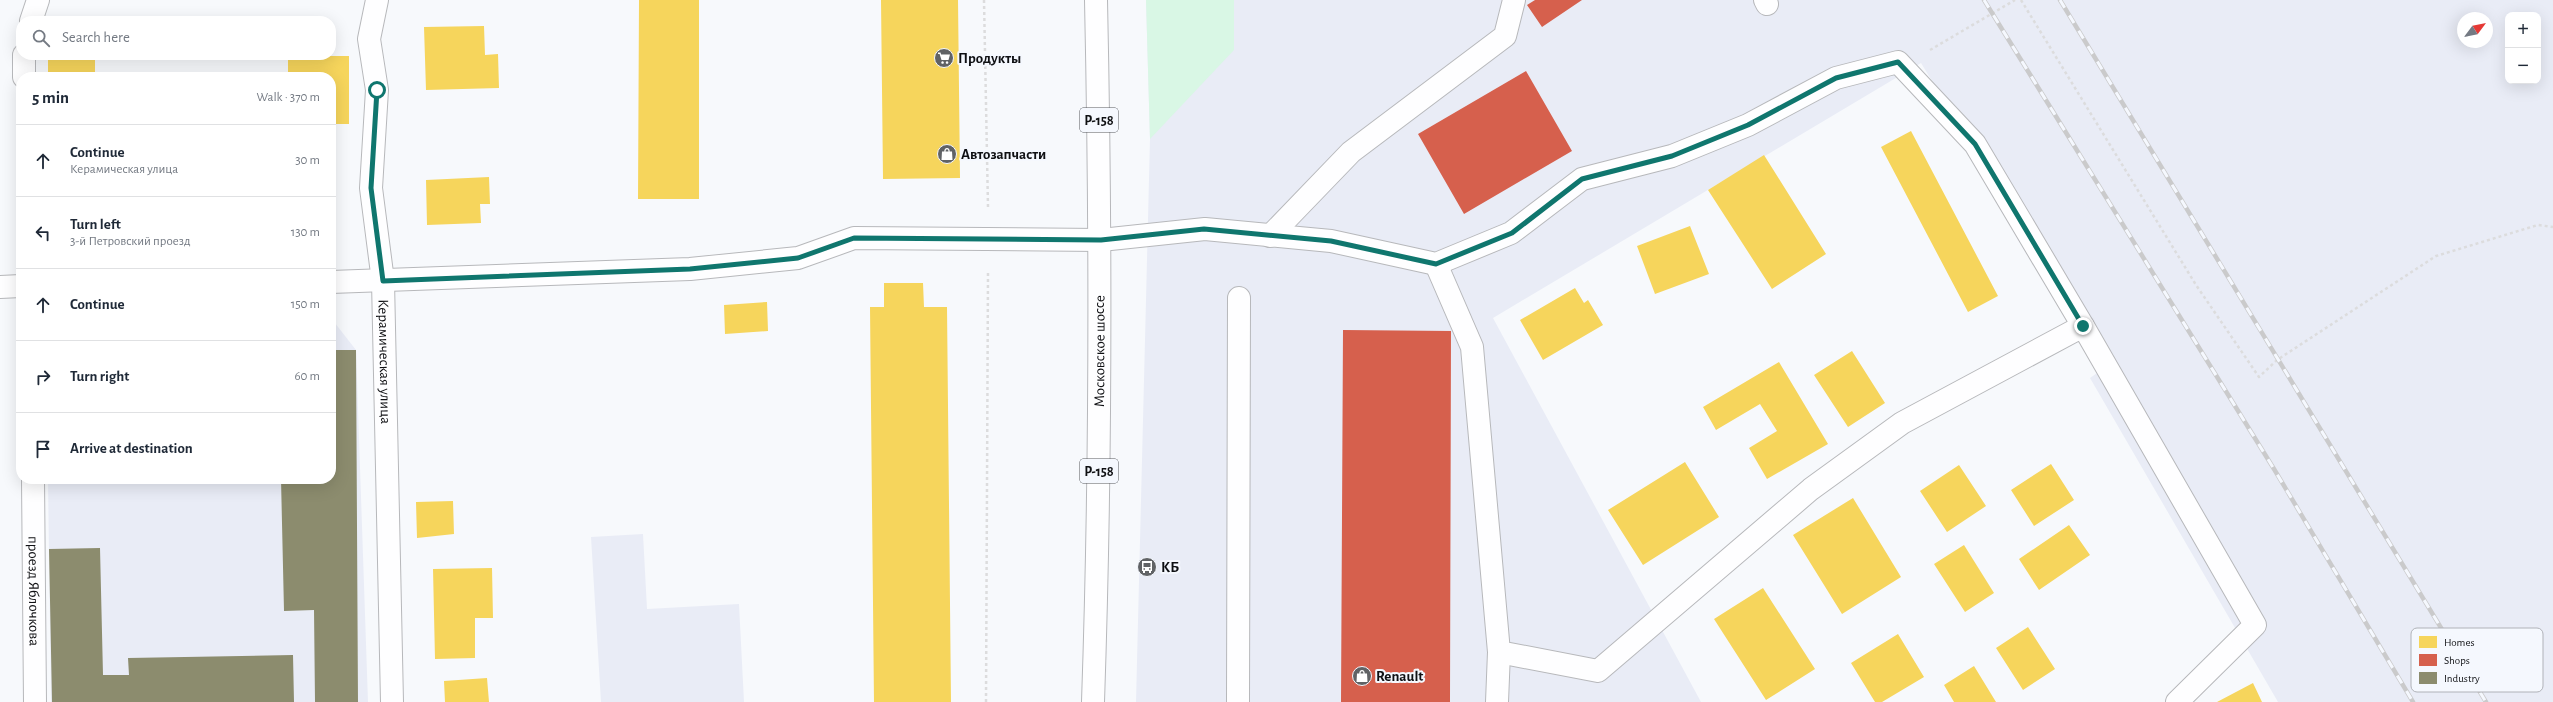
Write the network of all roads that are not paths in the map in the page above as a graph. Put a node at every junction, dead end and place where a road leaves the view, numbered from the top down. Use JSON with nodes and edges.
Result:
{"nodes":[{"id":1,"x":38,"y":0,"type":"edge"},
{"id":2,"x":376,"y":0,"type":"edge"},
{"id":3,"x":1096,"y":0,"type":"edge"},
{"id":4,"x":1514,"y":0,"type":"edge"},
{"id":5,"x":33,"y":16,"type":"edge"},
{"id":6,"x":24,"y":60,"type":"edge"},
{"id":7,"x":24,"y":72,"type":"edge"},
{"id":8,"x":1270,"y":236,"type":"junction"},
{"id":9,"x":1101,"y":240,"type":"junction"},
{"id":10,"x":1436,"y":264,"type":"junction"},
{"id":11,"x":383,"y":281,"type":"junction"},
{"id":12,"x":336,"y":282,"type":"edge"},
{"id":13,"x":16,"y":286,"type":"edge"},
{"id":14,"x":0,"y":287,"type":"edge"},
{"id":15,"x":1239,"y":298,"type":"dead end"},
{"id":16,"x":2083,"y":326,"type":"junction"},
{"id":17,"x":33,"y":484,"type":"edge"},
{"id":18,"x":1499,"y":652,"type":"junction"},
{"id":19,"x":35,"y":702,"type":"edge"},
{"id":20,"x":392,"y":702,"type":"edge"},
{"id":21,"x":1093,"y":702,"type":"edge"},
{"id":22,"x":1238,"y":702,"type":"edge"},
{"id":23,"x":1497,"y":702,"type":"edge"},
{"id":24,"x":2177,"y":702,"type":"edge"}],
"edges":[{"from":1,"to":5,"type":"street"},
{"from":2,"to":11,"type":"street","name":"Керамическая улица"},
{"from":3,"to":9,"type":"street","name":"Московское шоссе","number":"Р-158"},
{"from":4,"to":8,"type":"street"},
{"from":6,"to":7,"type":"street"},
{"from":8,"to":9,"type":"street"},
{"from":8,"to":10,"type":"street"},
{"from":9,"to":11,"type":"street"},
{"from":9,"to":21,"type":"street","name":"Московское шоссе","number":"Р-158"},
{"from":10,"to":16,"type":"street"},
{"from":10,"to":18,"type":"street"},
{"from":11,"to":12,"type":"street"},
{"from":11,"to":20,"type":"street","name":"Керамическая улица"},
{"from":13,"to":14,"type":"street"},
{"from":15,"to":22,"type":"street"},
{"from":16,"to":18,"type":"street"},
{"from":16,"to":24,"type":"street"},
{"from":17,"to":19,"type":"street","name":"проезд Яблочкова"},
{"from":18,"to":23,"type":"street"}]}
